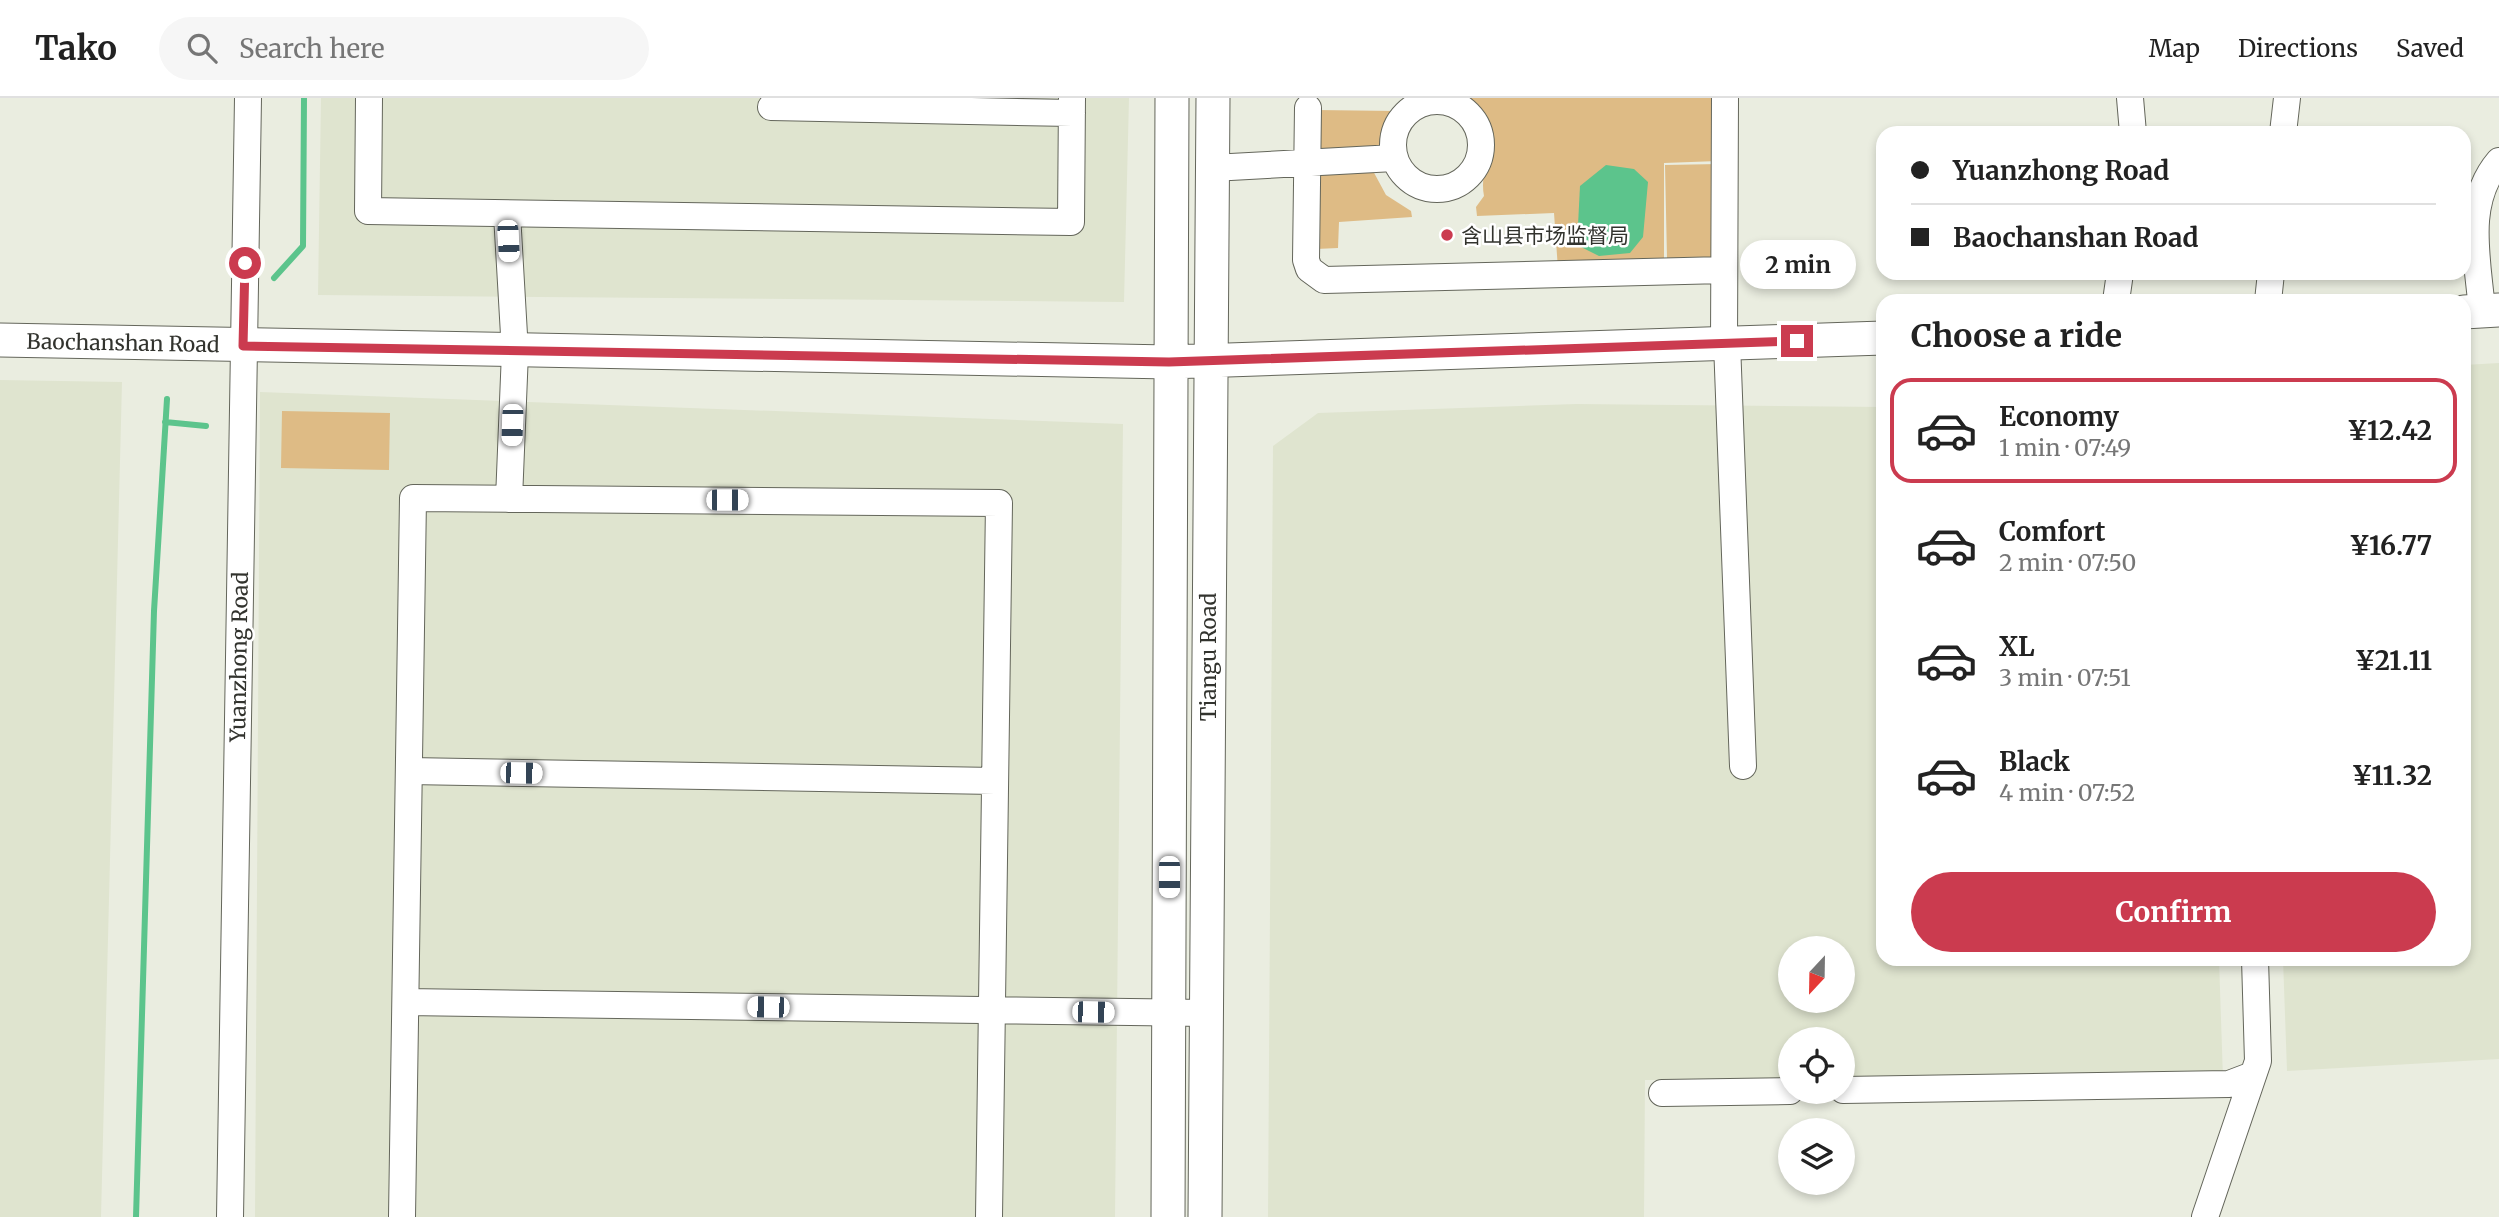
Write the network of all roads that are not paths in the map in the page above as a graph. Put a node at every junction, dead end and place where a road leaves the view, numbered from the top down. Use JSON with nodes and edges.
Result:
{"nodes":[{"id":1,"x":248,"y":98,"type":"edge"},
{"id":2,"x":369,"y":98,"type":"edge"},
{"id":3,"x":1172,"y":98,"type":"edge"},
{"id":4,"x":1213,"y":98,"type":"edge"},
{"id":5,"x":1725,"y":98,"type":"edge"},
{"id":6,"x":2130,"y":98,"type":"edge"},
{"id":7,"x":2287,"y":98,"type":"edge"},
{"id":8,"x":1429,"y":100,"type":"edge"},
{"id":9,"x":1072,"y":106,"type":"edge"},
{"id":10,"x":771,"y":107,"type":"dead end"},
{"id":11,"x":1308,"y":108,"type":"dead end"},
{"id":12,"x":2132,"y":126,"type":"edge"},
{"id":13,"x":2284,"y":126,"type":"edge"},
{"id":14,"x":1394,"y":158,"type":"junction"},
{"id":15,"x":2499,"y":161,"type":"edge"},
{"id":16,"x":1307,"y":162,"type":"junction"},
{"id":17,"x":1212,"y":168,"type":"junction"},
{"id":18,"x":507,"y":214,"type":"junction"},
{"id":19,"x":1724,"y":270,"type":"junction"},
{"id":20,"x":2482,"y":311,"type":"edge"},
{"id":21,"x":1876,"y":338,"type":"edge"},
{"id":22,"x":0,"y":340,"type":"edge"},
{"id":23,"x":1726,"y":343,"type":"junction"},
{"id":24,"x":243,"y":346,"type":"junction"},
{"id":25,"x":515,"y":352,"type":"junction"},
{"id":26,"x":1169,"y":362,"type":"junction"},
{"id":27,"x":1209,"y":362,"type":"junction"},
{"id":28,"x":509,"y":499,"type":"junction"},
{"id":29,"x":1743,"y":766,"type":"dead end"},
{"id":30,"x":409,"y":771,"type":"junction"},
{"id":31,"x":995,"y":781,"type":"junction"},
{"id":32,"x":2255,"y":966,"type":"edge"},
{"id":33,"x":405,"y":1002,"type":"junction"},
{"id":34,"x":992,"y":1011,"type":"junction"},
{"id":35,"x":1169,"y":1013,"type":"junction"},
{"id":36,"x":1206,"y":1013,"type":"junction"},
{"id":37,"x":2250,"y":1076,"type":"junction"},
{"id":38,"x":1855,"y":1090,"type":"edge"},
{"id":39,"x":1778,"y":1091,"type":"edge"},
{"id":40,"x":1662,"y":1094,"type":"dead end"},
{"id":41,"x":230,"y":1217,"type":"edge"},
{"id":42,"x":402,"y":1217,"type":"edge"},
{"id":43,"x":989,"y":1217,"type":"edge"},
{"id":44,"x":1168,"y":1217,"type":"edge"},
{"id":45,"x":1205,"y":1217,"type":"edge"},
{"id":46,"x":2205,"y":1217,"type":"edge"}],
"edges":[{"from":1,"to":24,"type":"street","name":"Yuanzhong Road"},
{"from":2,"to":18,"type":"street"},
{"from":3,"to":26,"type":"main road","name":"Tiangu Road"},
{"from":4,"to":17,"type":"main road","name":"Tiangu Road"},
{"from":5,"to":19,"type":"street"},
{"from":6,"to":12,"type":"street"},
{"from":7,"to":13,"type":"street"},
{"from":8,"to":14,"type":"street"},
{"from":8,"to":14,"type":"street"},
{"from":9,"to":10,"type":"street"},
{"from":9,"to":18,"type":"street"},
{"from":11,"to":16,"type":"street"},
{"from":14,"to":16,"type":"street"},
{"from":15,"to":20,"type":"street"},
{"from":16,"to":17,"type":"street"},
{"from":16,"to":19,"type":"street"},
{"from":17,"to":27,"type":"main road","name":"Tiangu Road"},
{"from":18,"to":25,"type":"street"},
{"from":19,"to":23,"type":"street"},
{"from":21,"to":23,"type":"main road","name":"Baochanshan Road"},
{"from":22,"to":24,"type":"main road","name":"Baochanshan Road"},
{"from":23,"to":27,"type":"main road","name":"Baochanshan Road"},
{"from":23,"to":29,"type":"street"},
{"from":24,"to":25,"type":"main road","name":"Baochanshan Road"},
{"from":24,"to":41,"type":"street","name":"Yuanzhong Road"},
{"from":25,"to":26,"type":"main road","name":"Baochanshan Road"},
{"from":25,"to":28,"type":"street"},
{"from":26,"to":27,"type":"main road","name":"Baochanshan Road"},
{"from":26,"to":35,"type":"main road","name":"Tiangu Road"},
{"from":27,"to":36,"type":"main road","name":"Tiangu Road"},
{"from":28,"to":30,"type":"street"},
{"from":28,"to":31,"type":"street"},
{"from":30,"to":31,"type":"street"},
{"from":30,"to":33,"type":"street"},
{"from":31,"to":34,"type":"street"},
{"from":32,"to":37,"type":"street"},
{"from":33,"to":34,"type":"street"},
{"from":33,"to":42,"type":"street"},
{"from":34,"to":35,"type":"street"},
{"from":34,"to":43,"type":"street"},
{"from":35,"to":36,"type":"street"},
{"from":35,"to":44,"type":"main road","name":"Tiangu Road"},
{"from":36,"to":45,"type":"main road","name":"Tiangu Road"},
{"from":37,"to":38,"type":"street"},
{"from":37,"to":46,"type":"street"},
{"from":39,"to":40,"type":"street"}]}
